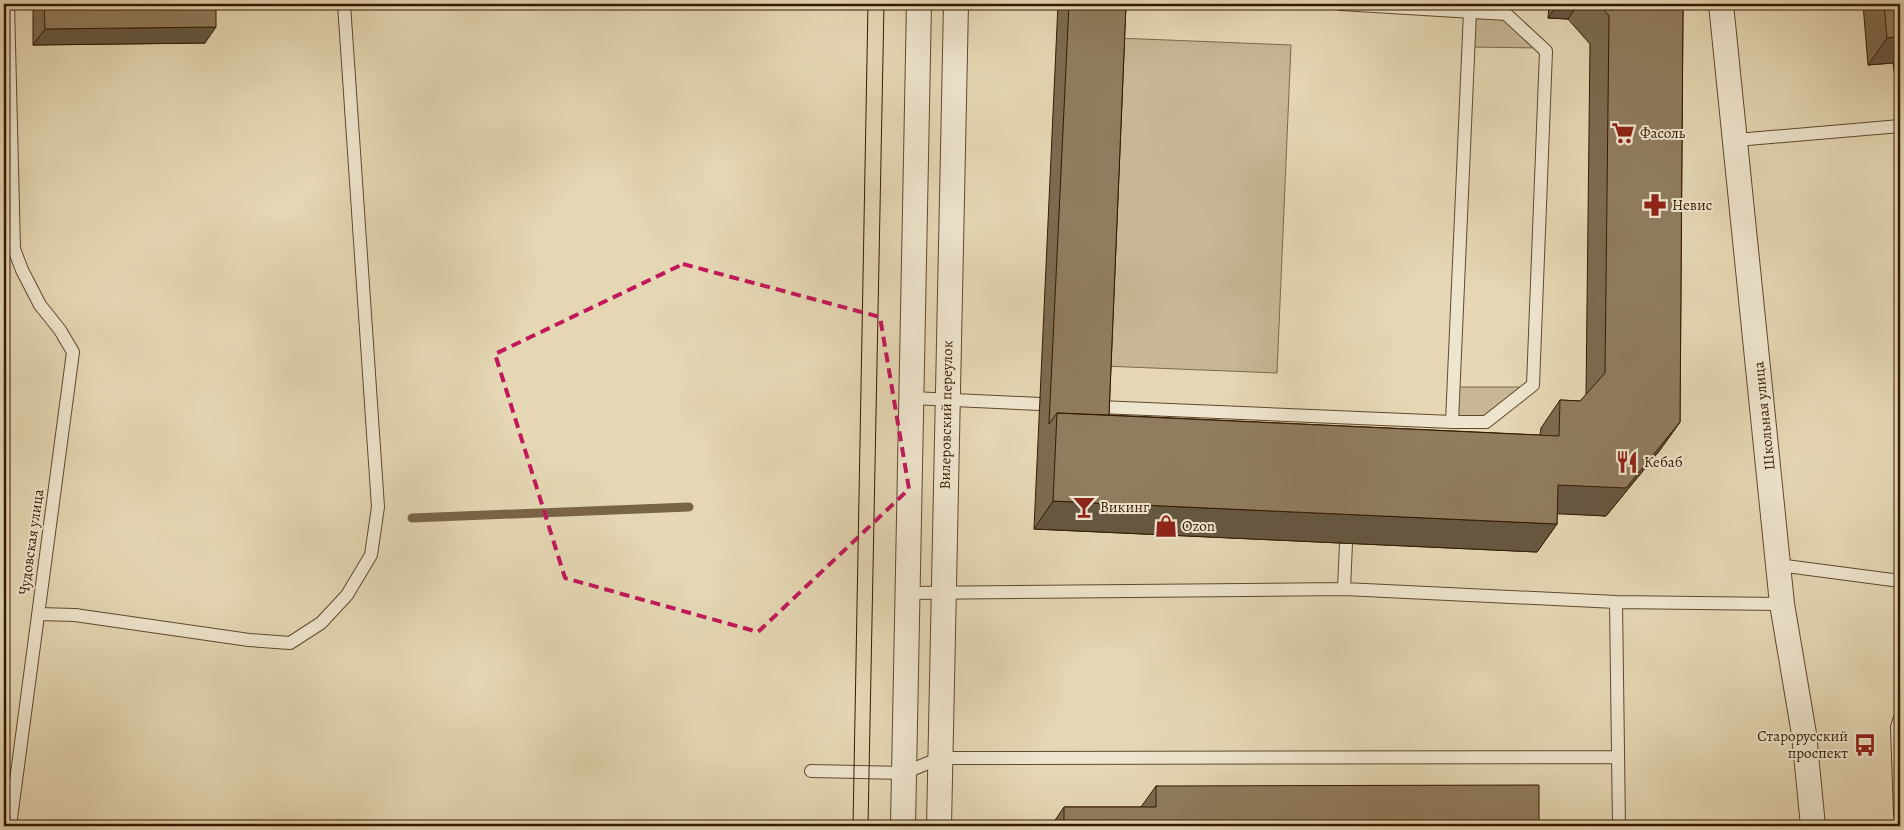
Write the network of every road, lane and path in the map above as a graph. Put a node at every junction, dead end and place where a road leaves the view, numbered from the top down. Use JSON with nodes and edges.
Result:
{"nodes":[{"id":1,"x":8,"y":4,"type":"edge"},
{"id":2,"x":344,"y":4,"type":"edge"},
{"id":3,"x":919,"y":4,"type":"edge"},
{"id":4,"x":956,"y":4,"type":"edge"},
{"id":5,"x":1341,"y":4,"type":"edge"},
{"id":6,"x":1721,"y":4,"type":"edge"},
{"id":7,"x":1470,"y":11,"type":"junction"},
{"id":8,"x":1900,"y":126,"type":"edge"},
{"id":9,"x":1736,"y":140,"type":"junction"},
{"id":10,"x":9,"y":253,"type":"edge"},
{"id":11,"x":912,"y":398,"type":"junction"},
{"id":12,"x":946,"y":400,"type":"junction"},
{"id":13,"x":1040,"y":404,"type":"dead end"},
{"id":14,"x":1099,"y":407,"type":"edge"},
{"id":15,"x":1353,"y":418,"type":"junction"},
{"id":16,"x":1452,"y":422,"type":"junction"},
{"id":17,"x":1352,"y":433,"type":"edge"},
{"id":18,"x":1346,"y":543,"type":"edge"},
{"id":19,"x":1778,"y":565,"type":"junction"},
{"id":20,"x":1900,"y":581,"type":"edge"},
{"id":21,"x":1344,"y":589,"type":"junction"},
{"id":22,"x":907,"y":593,"type":"junction"},
{"id":23,"x":944,"y":593,"type":"junction"},
{"id":24,"x":1616,"y":602,"type":"junction"},
{"id":25,"x":1782,"y":604,"type":"junction"},
{"id":26,"x":38,"y":614,"type":"junction"},
{"id":27,"x":1900,"y":718,"type":"edge"},
{"id":28,"x":1618,"y":757,"type":"junction"},
{"id":29,"x":940,"y":758,"type":"junction"},
{"id":30,"x":811,"y":771,"type":"dead end"},
{"id":31,"x":904,"y":773,"type":"junction"},
{"id":32,"x":1900,"y":814,"type":"edge"},
{"id":33,"x":10,"y":826,"type":"edge"},
{"id":34,"x":902,"y":826,"type":"edge"},
{"id":35,"x":938,"y":826,"type":"edge"},
{"id":36,"x":1619,"y":826,"type":"edge"},
{"id":37,"x":1813,"y":826,"type":"edge"}],
"edges":[{"from":1,"to":10,"type":"lane"},
{"from":2,"to":26,"type":"lane"},
{"from":3,"to":11,"type":"street"},
{"from":4,"to":12,"type":"street","name":"Вилеровский переулок"},
{"from":5,"to":7,"type":"lane"},
{"from":6,"to":9,"type":"street","name":"Школьная улица"},
{"from":7,"to":16,"type":"lane"},
{"from":7,"to":16,"type":"lane"},
{"from":8,"to":9,"type":"lane"},
{"from":9,"to":19,"type":"street","name":"Школьная улица"},
{"from":10,"to":26,"type":"lane","name":"Чудовская улица"},
{"from":11,"to":12,"type":"lane"},
{"from":11,"to":22,"type":"street"},
{"from":12,"to":13,"type":"lane"},
{"from":12,"to":23,"type":"street","name":"Вилеровский переулок"},
{"from":14,"to":15,"type":"lane"},
{"from":15,"to":16,"type":"lane"},
{"from":15,"to":17,"type":"lane"},
{"from":18,"to":21,"type":"lane"},
{"from":19,"to":20,"type":"lane"},
{"from":19,"to":25,"type":"street","name":"Школьная улица"},
{"from":21,"to":23,"type":"lane"},
{"from":21,"to":24,"type":"lane"},
{"from":22,"to":23,"type":"lane"},
{"from":22,"to":31,"type":"street"},
{"from":23,"to":29,"type":"street","name":"Вилеровский переулок"},
{"from":24,"to":25,"type":"lane"},
{"from":24,"to":28,"type":"lane"},
{"from":25,"to":37,"type":"street","name":"Школьная улица"},
{"from":26,"to":33,"type":"lane","name":"Чудовская улица"},
{"from":27,"to":32,"type":"lane"},
{"from":28,"to":29,"type":"lane"},
{"from":28,"to":36,"type":"lane"},
{"from":29,"to":31,"type":"lane"},
{"from":29,"to":35,"type":"street","name":"Вилеровский переулок"},
{"from":30,"to":31,"type":"lane"},
{"from":31,"to":34,"type":"street"}]}
